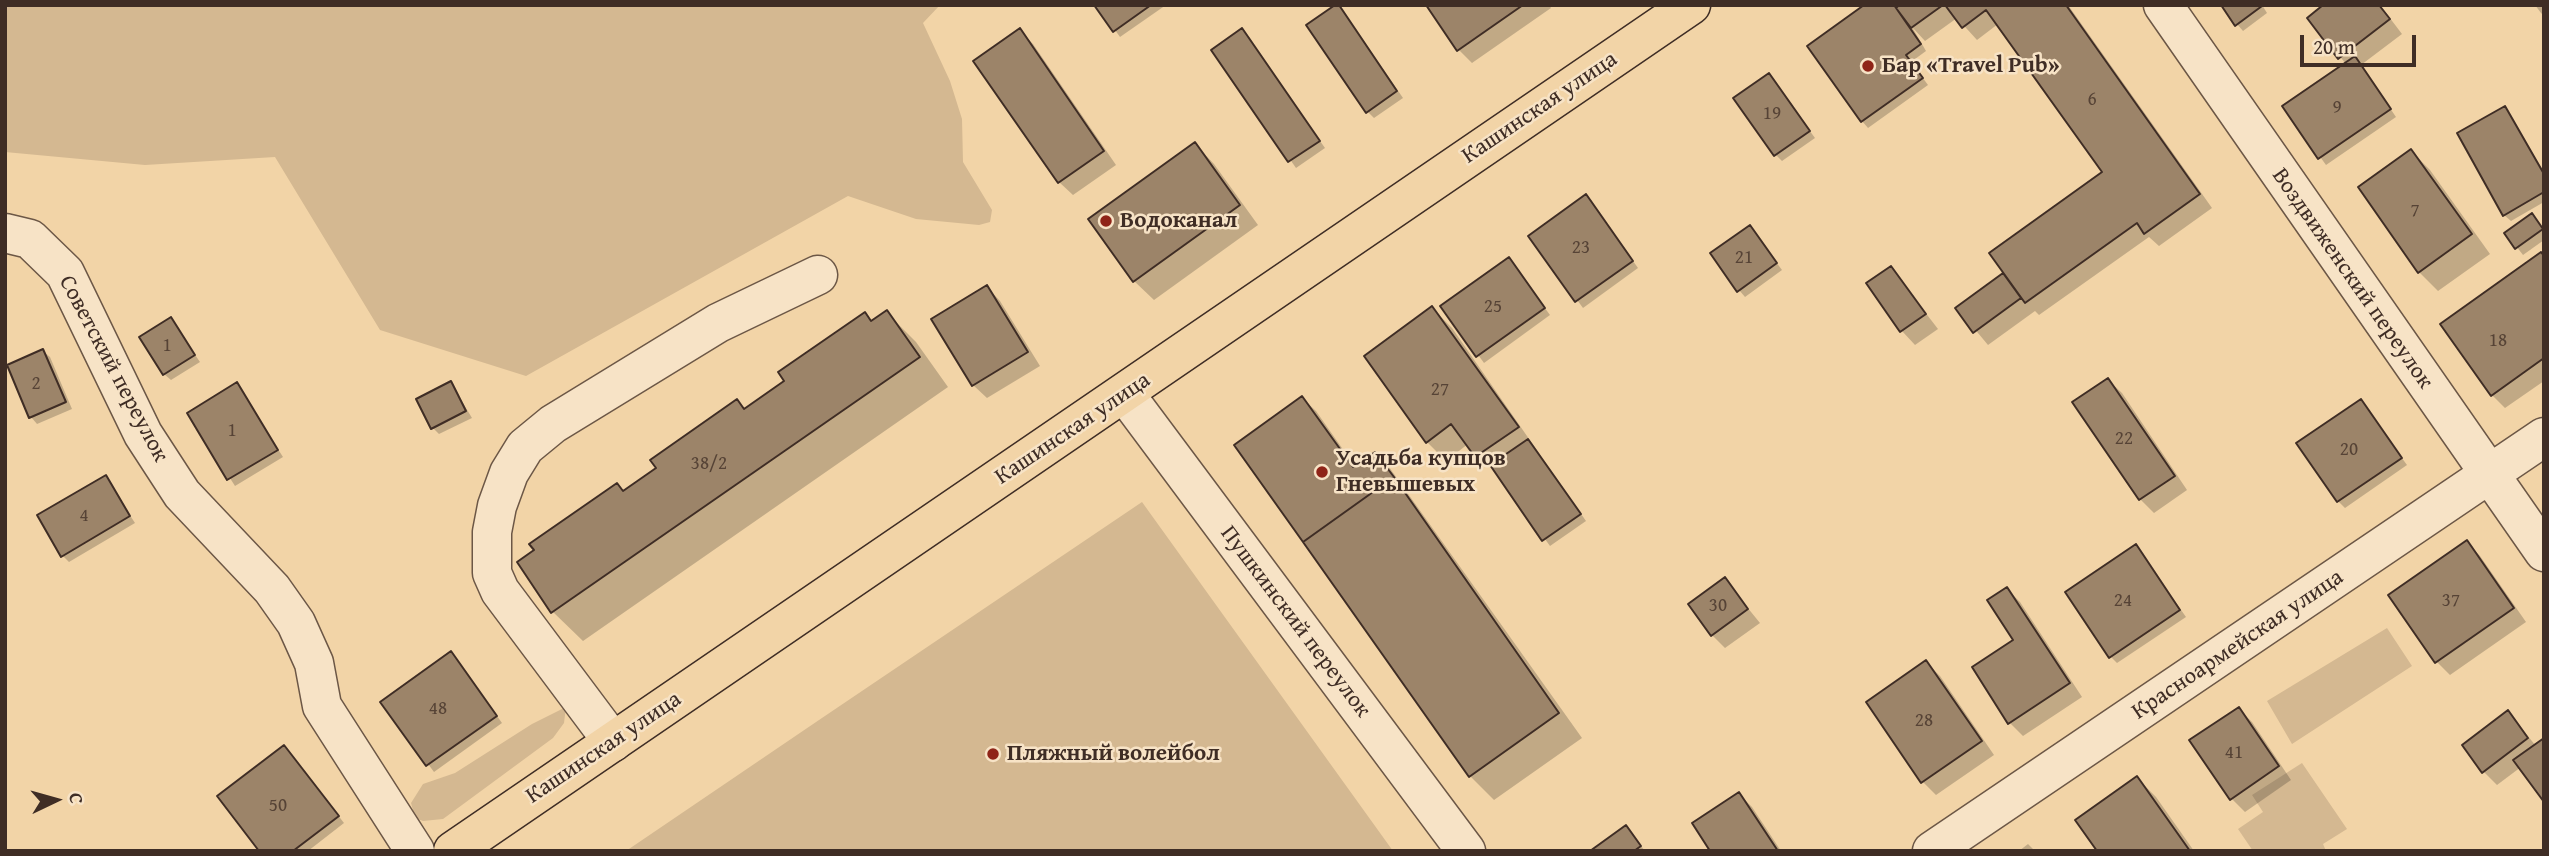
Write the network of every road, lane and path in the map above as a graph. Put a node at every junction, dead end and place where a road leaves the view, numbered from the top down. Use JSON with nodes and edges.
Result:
{"nodes":[{"id":1,"x":1691,"y":5,"type":"edge"},
{"id":2,"x":2163,"y":5,"type":"edge"},
{"id":3,"x":18,"y":236,"type":"edge"},
{"id":4,"x":818,"y":275,"type":"dead end"},
{"id":5,"x":1125,"y":394,"type":"junction"},
{"id":6,"x":2544,"y":437,"type":"edge"},
{"id":7,"x":2489,"y":476,"type":"junction"},
{"id":8,"x":2544,"y":552,"type":"edge"},
{"id":9,"x":613,"y":742,"type":"junction"},
{"id":10,"x":415,"y":851,"type":"edge"},
{"id":11,"x":453,"y":851,"type":"edge"},
{"id":12,"x":1466,"y":851,"type":"edge"},
{"id":13,"x":1931,"y":851,"type":"edge"}],
"edges":[{"from":1,"to":5,"type":"main road","name":"Кашинская улица"},
{"from":2,"to":7,"type":"street","name":"Воздвиженский переулок"},
{"from":3,"to":10,"type":"street","name":"Советский переулок"},
{"from":4,"to":9,"type":"street"},
{"from":5,"to":9,"type":"main road","name":"Кашинская улица"},
{"from":5,"to":12,"type":"street","name":"Пушкинский переулок"},
{"from":6,"to":7,"type":"street","name":"Красноармейская улица"},
{"from":7,"to":8,"type":"street","name":"Воздвиженский переулок"},
{"from":7,"to":13,"type":"street","name":"Красноармейская улица"},
{"from":9,"to":11,"type":"main road","name":"Кашинская улица"}]}
